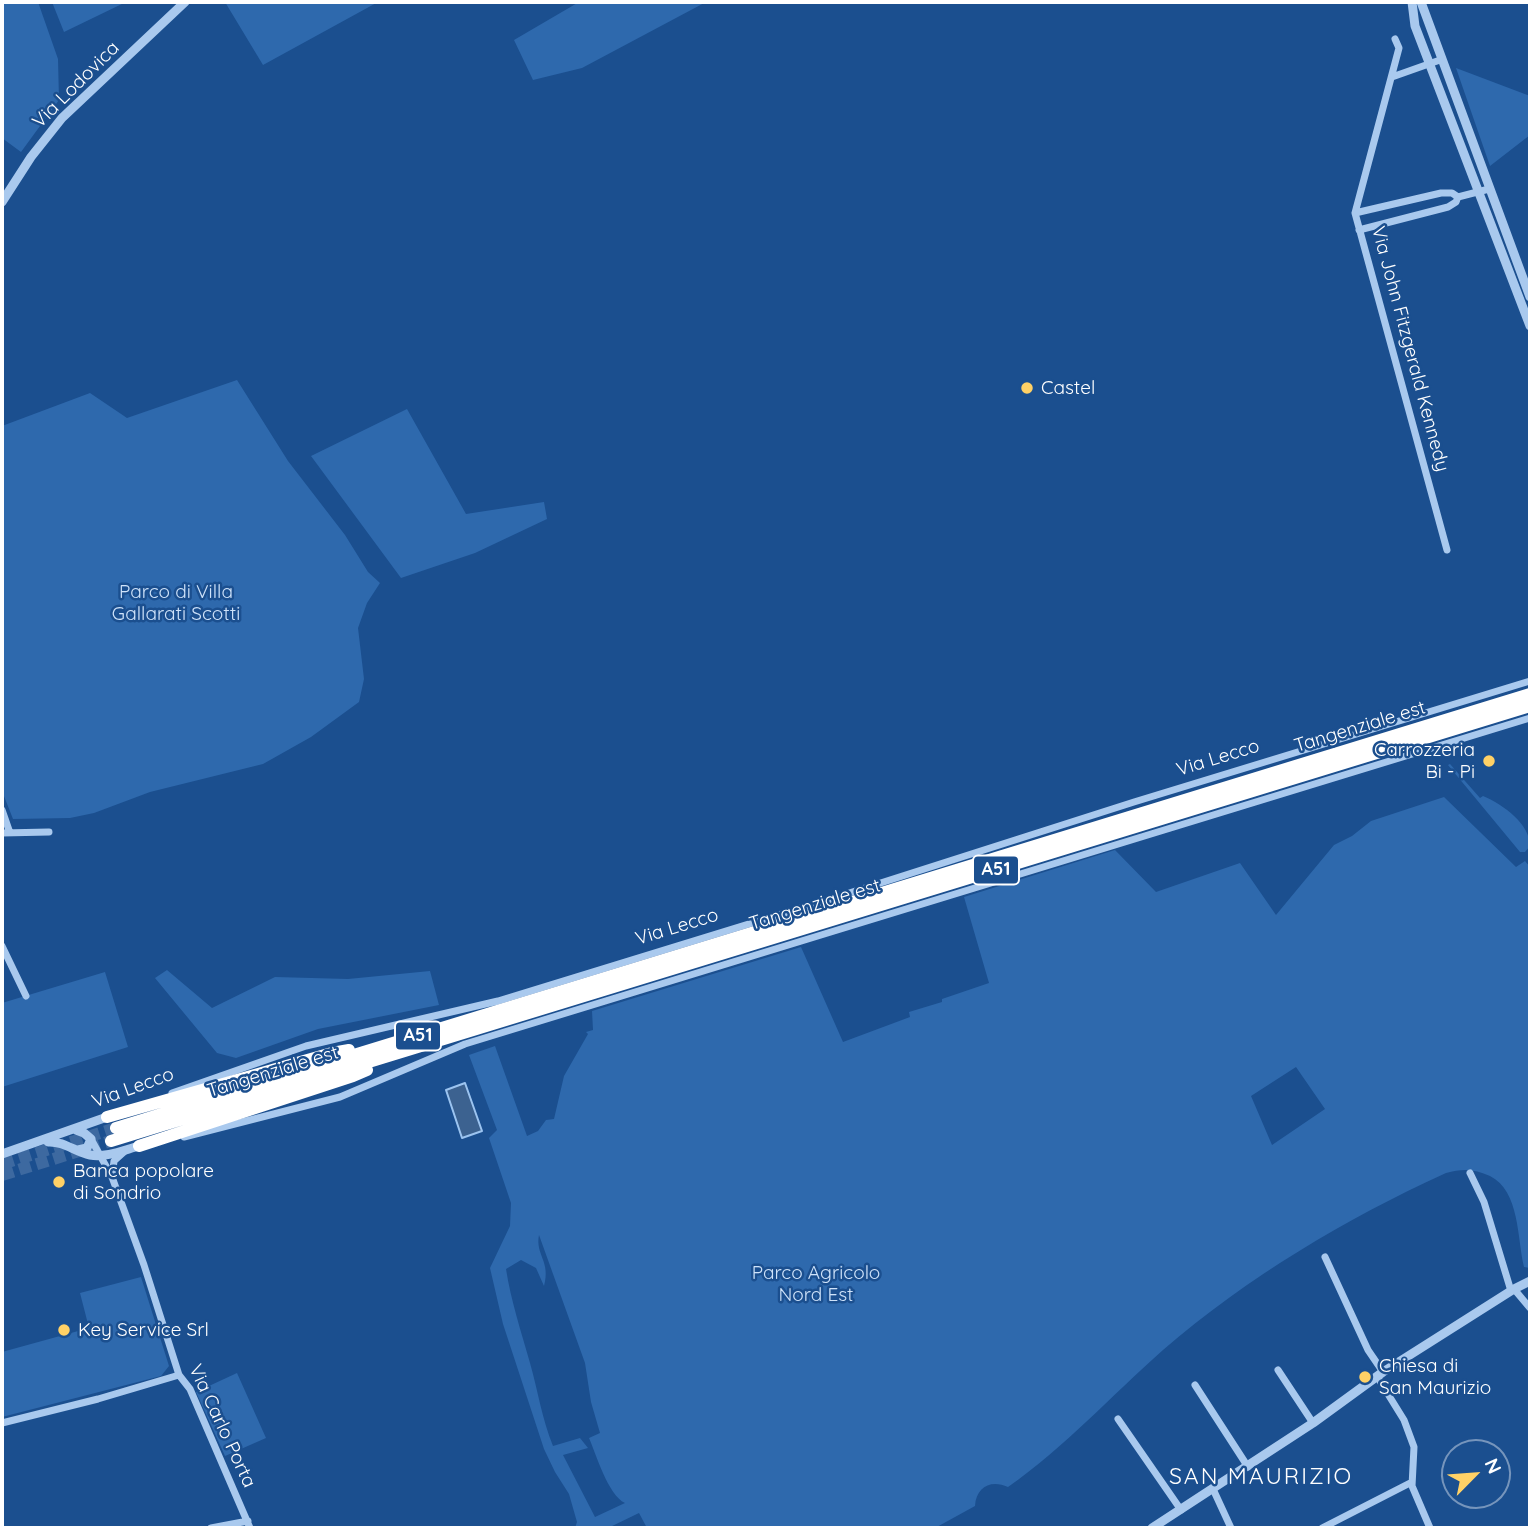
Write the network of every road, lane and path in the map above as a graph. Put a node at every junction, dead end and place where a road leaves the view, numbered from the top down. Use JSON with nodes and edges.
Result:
{"nodes":[{"id":1,"x":185,"y":2,"type":"edge"},
{"id":2,"x":1412,"y":2,"type":"edge"},
{"id":3,"x":1421,"y":2,"type":"edge"},
{"id":4,"x":1395,"y":39,"type":"dead end"},
{"id":5,"x":1435,"y":61,"type":"junction"},
{"id":6,"x":1392,"y":77,"type":"junction"},
{"id":7,"x":1489,"y":189,"type":"junction"},
{"id":8,"x":1478,"y":193,"type":"junction"},
{"id":9,"x":1458,"y":197,"type":"junction"},
{"id":10,"x":2,"y":202,"type":"edge"},
{"id":11,"x":1354,"y":213,"type":"junction"},
{"id":12,"x":1359,"y":230,"type":"junction"},
{"id":13,"x":1530,"y":298,"type":"edge"},
{"id":14,"x":1530,"y":326,"type":"edge"},
{"id":15,"x":1447,"y":550,"type":"dead end"},
{"id":16,"x":1530,"y":681,"type":"edge"},
{"id":17,"x":1530,"y":694,"type":"edge"},
{"id":18,"x":1530,"y":706,"type":"edge"},
{"id":19,"x":1530,"y":718,"type":"edge"},
{"id":20,"x":2,"y":810,"type":"edge"},
{"id":21,"x":49,"y":832,"type":"dead end"},
{"id":22,"x":6,"y":833,"type":"edge"},
{"id":23,"x":2,"y":946,"type":"edge"},
{"id":24,"x":26,"y":996,"type":"dead end"},
{"id":25,"x":405,"y":1045,"type":"junction"},
{"id":26,"x":107,"y":1117,"type":"junction"},
{"id":27,"x":116,"y":1128,"type":"tunnel mouth"},
{"id":28,"x":76,"y":1130,"type":"junction"},
{"id":29,"x":91,"y":1139,"type":"junction"},
{"id":30,"x":111,"y":1141,"type":"tunnel mouth"},
{"id":31,"x":35,"y":1143,"type":"junction"},
{"id":32,"x":134,"y":1147,"type":"junction"},
{"id":33,"x":75,"y":1149,"type":"junction"},
{"id":34,"x":2,"y":1154,"type":"edge"},
{"id":35,"x":88,"y":1155,"type":"junction"},
{"id":36,"x":102,"y":1156,"type":"junction"},
{"id":37,"x":1470,"y":1173,"type":"dead end"},
{"id":38,"x":112,"y":1177,"type":"junction"},
{"id":39,"x":1325,"y":1257,"type":"dead end"},
{"id":40,"x":1530,"y":1281,"type":"edge"},
{"id":41,"x":1513,"y":1290,"type":"junction"},
{"id":42,"x":1530,"y":1308,"type":"edge"},
{"id":43,"x":1278,"y":1370,"type":"dead end"},
{"id":44,"x":179,"y":1375,"type":"junction"},
{"id":45,"x":1380,"y":1375,"type":"junction"},
{"id":46,"x":1195,"y":1385,"type":"dead end"},
{"id":47,"x":1118,"y":1419,"type":"dead end"},
{"id":48,"x":2,"y":1423,"type":"edge"},
{"id":49,"x":1313,"y":1423,"type":"junction"},
{"id":50,"x":1248,"y":1466,"type":"junction"},
{"id":51,"x":1412,"y":1478,"type":"junction"},
{"id":52,"x":1213,"y":1489,"type":"junction"},
{"id":53,"x":1181,"y":1510,"type":"junction"},
{"id":54,"x":249,"y":1525,"type":"edge"},
{"id":55,"x":1166,"y":1525,"type":"edge"},
{"id":56,"x":211,"y":1528,"type":"edge"},
{"id":57,"x":1152,"y":1528,"type":"edge"},
{"id":58,"x":1231,"y":1528,"type":"edge"},
{"id":59,"x":1322,"y":1528,"type":"edge"},
{"id":60,"x":1430,"y":1528,"type":"edge"}],
"edges":[{"from":1,"to":10,"type":"street","name":"Via Lodovica"},
{"from":2,"to":5,"type":"street"},
{"from":3,"to":5,"type":"street"},
{"from":4,"to":6,"type":"street","name":"Via John Fitzgerald Kennedy"},
{"from":5,"to":6,"type":"street"},
{"from":5,"to":7,"type":"street"},
{"from":5,"to":8,"type":"street"},
{"from":6,"to":11,"type":"street","name":"Via John Fitzgerald Kennedy"},
{"from":7,"to":8,"type":"street"},
{"from":7,"to":13,"type":"street"},
{"from":8,"to":9,"type":"street"},
{"from":8,"to":14,"type":"street"},
{"from":9,"to":11,"type":"street"},
{"from":9,"to":12,"type":"street"},
{"from":11,"to":12,"type":"street","name":"Via John Fitzgerald Kennedy"},
{"from":12,"to":15,"type":"street","name":"Via John Fitzgerald Kennedy"},
{"from":16,"to":26,"type":"street","name":"Via Lecco"},
{"from":17,"to":25,"type":"highway","name":"Tangenziale est","number":"A51"},
{"from":18,"to":25,"type":"highway","name":"Tangenziale est","number":"A51"},
{"from":19,"to":32,"type":"street","name":"Via Lecco"},
{"from":20,"to":22,"type":"street"},
{"from":21,"to":22,"type":"street"},
{"from":23,"to":24,"type":"street"},
{"from":25,"to":26,"type":"highway"},
{"from":25,"to":27,"type":"highway","name":"Tangenziale est","number":"A51"},
{"from":25,"to":30,"type":"highway","name":"Tangenziale est","number":"A51"},
{"from":25,"to":32,"type":"highway"},
{"from":26,"to":28,"type":"street","name":"Via Lecco"},
{"from":28,"to":29,"type":"street","name":"Via Lecco"},
{"from":28,"to":31,"type":"street","name":"Via Lecco"},
{"from":28,"to":33,"type":"street","name":"Via Lecco"},
{"from":29,"to":33,"type":"street","name":"Via Lecco"},
{"from":29,"to":36,"type":"street","name":"Via Carlo Porta"},
{"from":31,"to":33,"type":"street","name":"Via Lecco"},
{"from":31,"to":34,"type":"street","name":"Via Lecco"},
{"from":32,"to":36,"type":"street","name":"Via Lecco"},
{"from":32,"to":38,"type":"street"},
{"from":33,"to":35,"type":"street","name":"Via Lecco"},
{"from":35,"to":36,"type":"street","name":"Via Lecco"},
{"from":35,"to":38,"type":"street","name":"Via Carlo Porta"},
{"from":36,"to":38,"type":"street","name":"Via Carlo Porta"},
{"from":37,"to":41,"type":"street"},
{"from":38,"to":44,"type":"street","name":"Via Carlo Porta"},
{"from":39,"to":45,"type":"street"},
{"from":40,"to":41,"type":"street"},
{"from":41,"to":42,"type":"street"},
{"from":41,"to":45,"type":"street"},
{"from":43,"to":49,"type":"street"},
{"from":44,"to":48,"type":"street"},
{"from":44,"to":54,"type":"street","name":"Via Carlo Porta"},
{"from":45,"to":49,"type":"street"},
{"from":45,"to":51,"type":"street"},
{"from":46,"to":50,"type":"street"},
{"from":47,"to":53,"type":"street"},
{"from":49,"to":50,"type":"street"},
{"from":50,"to":52,"type":"street"},
{"from":51,"to":59,"type":"street"},
{"from":51,"to":60,"type":"street"},
{"from":52,"to":53,"type":"street"},
{"from":52,"to":58,"type":"street"},
{"from":53,"to":55,"type":"street"},
{"from":54,"to":56,"type":"street"},
{"from":55,"to":57,"type":"street"}]}
